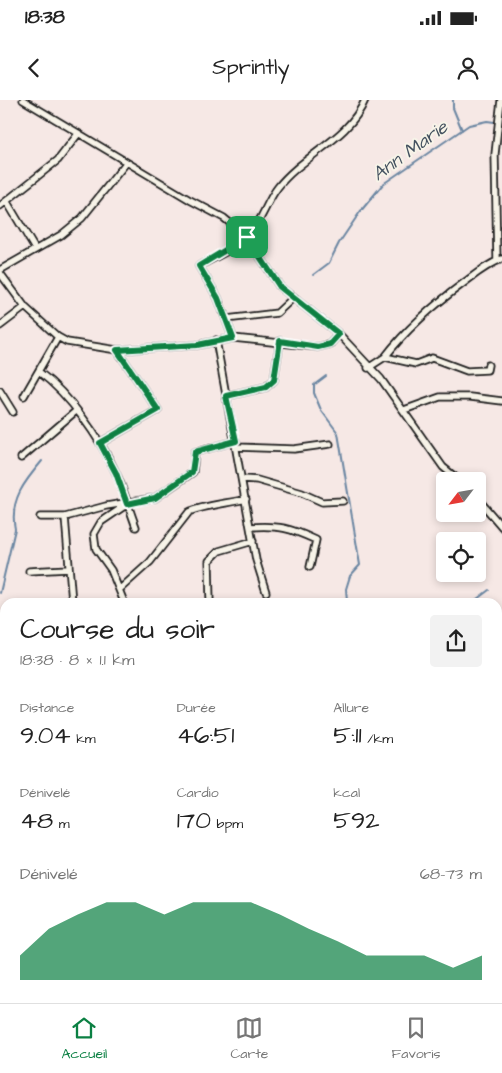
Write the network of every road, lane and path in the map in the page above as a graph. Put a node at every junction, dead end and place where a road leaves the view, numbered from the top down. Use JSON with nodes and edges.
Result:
{"nodes":[{"id":1,"x":23,"y":100,"type":"edge"},
{"id":2,"x":365,"y":100,"type":"edge"},
{"id":3,"x":501,"y":100,"type":"edge"},
{"id":4,"x":78,"y":134,"type":"junction"},
{"id":5,"x":126,"y":163,"type":"junction"},
{"id":6,"x":7,"y":202,"type":"junction"},
{"id":7,"x":0,"y":206,"type":"edge"},
{"id":8,"x":247,"y":237,"type":"junction"},
{"id":9,"x":35,"y":249,"type":"junction"},
{"id":10,"x":499,"y":260,"type":"edge"},
{"id":11,"x":0,"y":272,"type":"edge"},
{"id":12,"x":293,"y":298,"type":"junction"},
{"id":13,"x":25,"y":307,"type":"junction"},
{"id":14,"x":226,"y":319,"type":"junction"},
{"id":15,"x":0,"y":326,"type":"edge"},
{"id":16,"x":339,"y":334,"type":"junction"},
{"id":17,"x":58,"y":337,"type":"junction"},
{"id":18,"x":233,"y":338,"type":"junction"},
{"id":19,"x":216,"y":340,"type":"junction"},
{"id":20,"x":280,"y":341,"type":"junction"},
{"id":21,"x":117,"y":350,"type":"junction"},
{"id":22,"x":385,"y":356,"type":"junction"},
{"id":23,"x":488,"y":366,"type":"dead end"},
{"id":24,"x":368,"y":368,"type":"junction"},
{"id":25,"x":39,"y":372,"type":"junction"},
{"id":26,"x":0,"y":391,"type":"edge"},
{"id":27,"x":24,"y":396,"type":"dead end"},
{"id":28,"x":226,"y":396,"type":"junction"},
{"id":29,"x":502,"y":401,"type":"edge"},
{"id":30,"x":404,"y":410,"type":"junction"},
{"id":31,"x":76,"y":411,"type":"junction"},
{"id":32,"x":13,"y":412,"type":"dead end"},
{"id":33,"x":100,"y":443,"type":"junction"},
{"id":34,"x":236,"y":444,"type":"junction"},
{"id":35,"x":330,"y":444,"type":"dead end"},
{"id":36,"x":21,"y":458,"type":"dead end"},
{"id":37,"x":449,"y":472,"type":"edge"},
{"id":38,"x":243,"y":479,"type":"junction"},
{"id":39,"x":246,"y":499,"type":"junction"},
{"id":40,"x":343,"y":501,"type":"dead end"},
{"id":41,"x":127,"y":504,"type":"junction"},
{"id":42,"x":486,"y":508,"type":"edge"},
{"id":43,"x":40,"y":517,"type":"dead end"},
{"id":44,"x":65,"y":517,"type":"junction"},
{"id":45,"x":136,"y":527,"type":"dead end"},
{"id":46,"x":250,"y":527,"type":"junction"},
{"id":47,"x":502,"y":527,"type":"edge"},
{"id":48,"x":252,"y":541,"type":"junction"},
{"id":49,"x":310,"y":567,"type":"dead end"},
{"id":50,"x":68,"y":569,"type":"junction"},
{"id":51,"x":29,"y":570,"type":"dead end"},
{"id":52,"x":120,"y":589,"type":"junction"},
{"id":53,"x":266,"y":592,"type":"dead end"},
{"id":54,"x":72,"y":598,"type":"edge"},
{"id":55,"x":123,"y":598,"type":"edge"},
{"id":56,"x":210,"y":598,"type":"edge"}],
"edges":[{"from":1,"to":4,"type":"street"},
{"from":2,"to":8,"type":"street"},
{"from":3,"to":10,"type":"street"},
{"from":4,"to":5,"type":"street"},
{"from":4,"to":6,"type":"street"},
{"from":5,"to":8,"type":"street"},
{"from":5,"to":9,"type":"street"},
{"from":6,"to":7,"type":"street"},
{"from":6,"to":9,"type":"street"},
{"from":8,"to":12,"type":"street"},
{"from":8,"to":14,"type":"street"},
{"from":9,"to":11,"type":"street"},
{"from":10,"to":22,"type":"street"},
{"from":11,"to":13,"type":"street"},
{"from":12,"to":14,"type":"street"},
{"from":12,"to":16,"type":"street"},
{"from":13,"to":15,"type":"street"},
{"from":13,"to":17,"type":"street"},
{"from":14,"to":18,"type":"street"},
{"from":16,"to":20,"type":"street"},
{"from":16,"to":24,"type":"street"},
{"from":17,"to":21,"type":"street"},
{"from":17,"to":25,"type":"street"},
{"from":18,"to":19,"type":"street"},
{"from":18,"to":20,"type":"street"},
{"from":19,"to":21,"type":"street"},
{"from":19,"to":28,"type":"street"},
{"from":20,"to":28,"type":"street"},
{"from":21,"to":33,"type":"street"},
{"from":22,"to":23,"type":"street"},
{"from":22,"to":24,"type":"street"},
{"from":24,"to":30,"type":"street"},
{"from":25,"to":27,"type":"street"},
{"from":25,"to":31,"type":"street"},
{"from":26,"to":32,"type":"street"},
{"from":28,"to":34,"type":"street"},
{"from":29,"to":30,"type":"street"},
{"from":30,"to":37,"type":"street"},
{"from":31,"to":33,"type":"street"},
{"from":31,"to":36,"type":"street"},
{"from":33,"to":41,"type":"street"},
{"from":34,"to":35,"type":"street"},
{"from":34,"to":38,"type":"street"},
{"from":34,"to":41,"type":"street"},
{"from":38,"to":39,"type":"street"},
{"from":38,"to":40,"type":"street"},
{"from":39,"to":46,"type":"street"},
{"from":39,"to":52,"type":"street"},
{"from":41,"to":44,"type":"street"},
{"from":41,"to":45,"type":"street"},
{"from":41,"to":52,"type":"street"},
{"from":42,"to":47,"type":"street"},
{"from":43,"to":44,"type":"street"},
{"from":44,"to":50,"type":"street"},
{"from":46,"to":48,"type":"street"},
{"from":46,"to":49,"type":"street"},
{"from":48,"to":53,"type":"street"},
{"from":48,"to":56,"type":"street"},
{"from":50,"to":51,"type":"street"},
{"from":50,"to":54,"type":"street"},
{"from":52,"to":55,"type":"street"}]}
